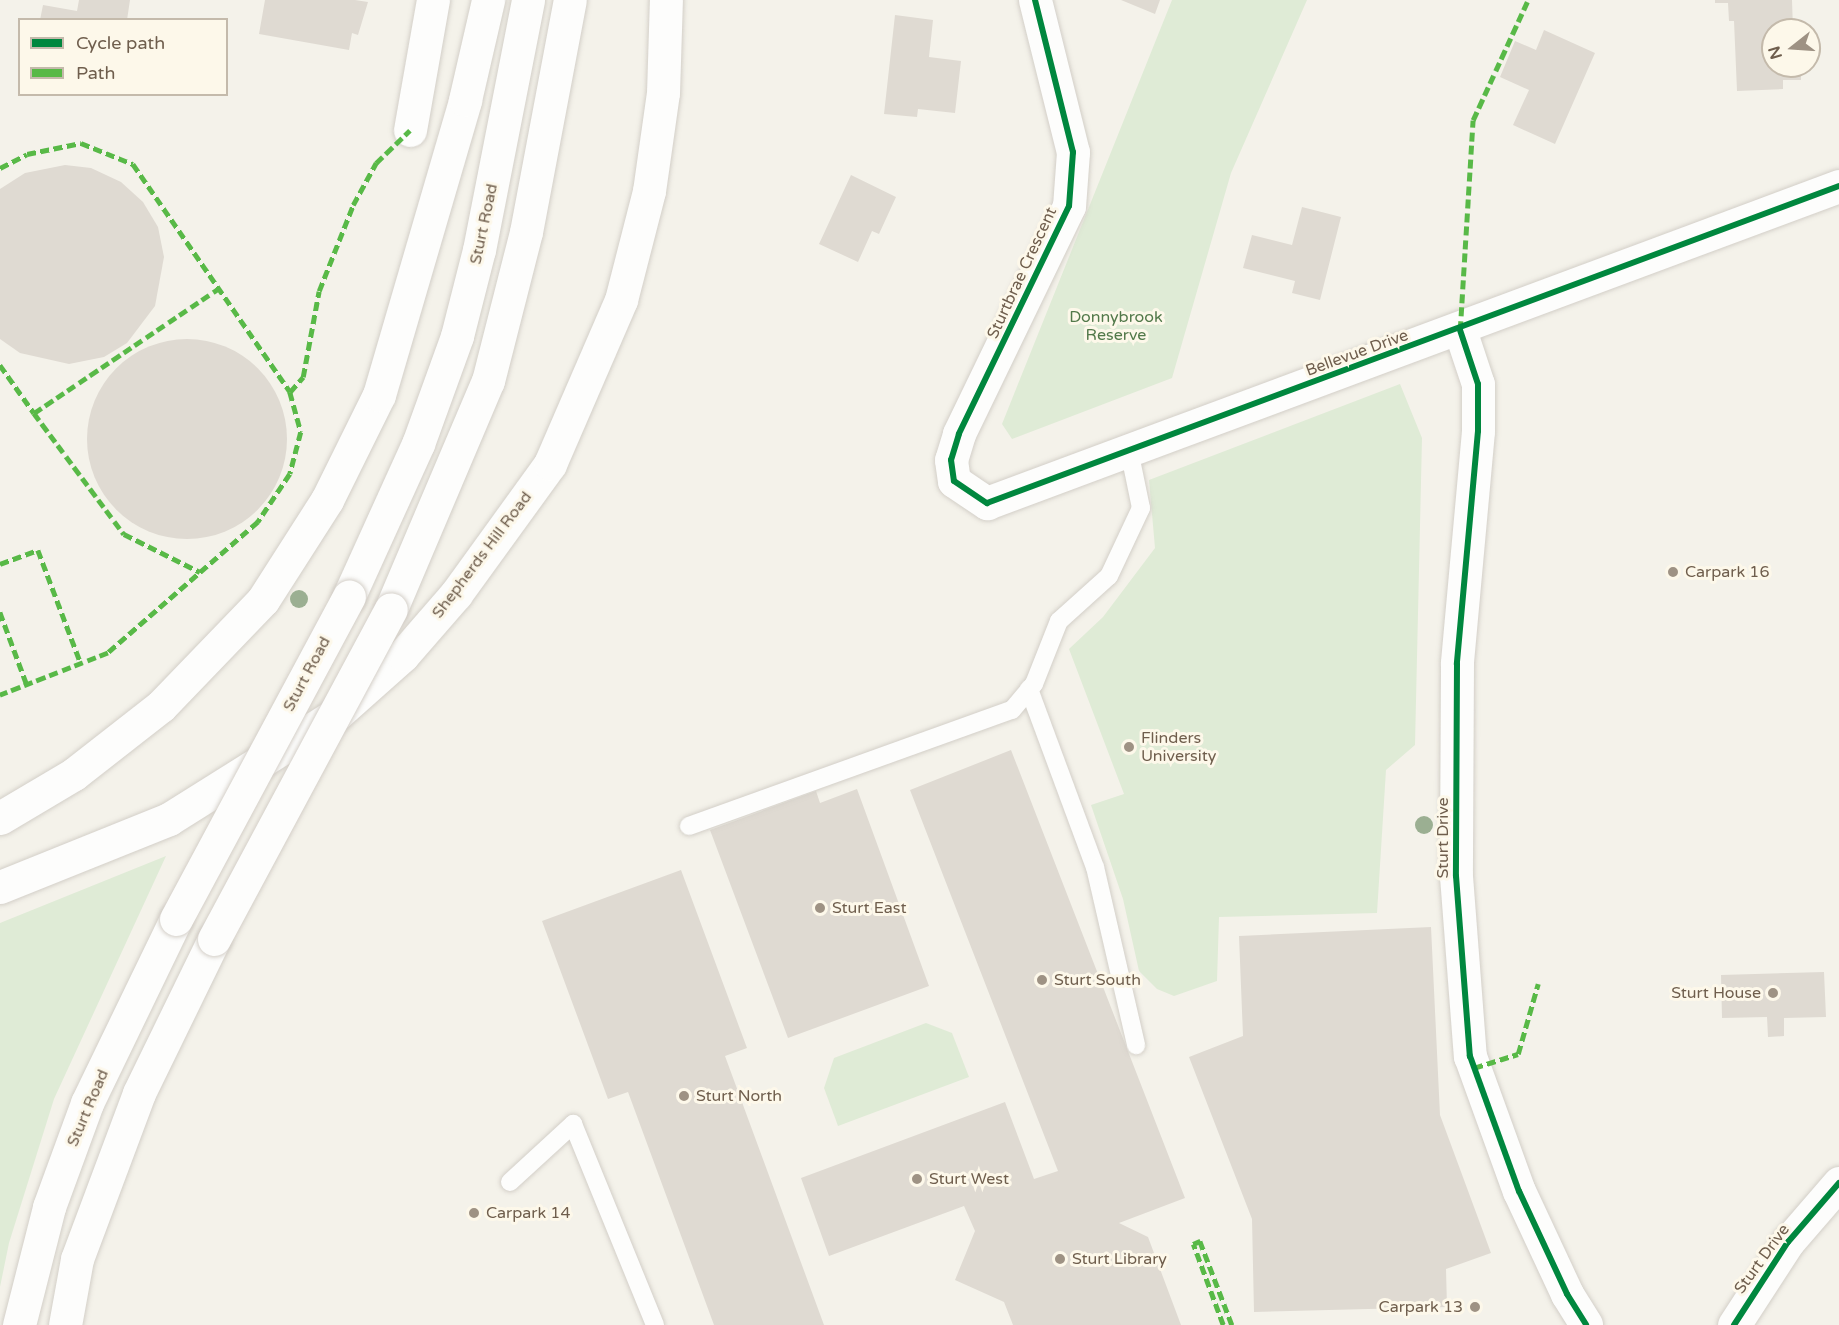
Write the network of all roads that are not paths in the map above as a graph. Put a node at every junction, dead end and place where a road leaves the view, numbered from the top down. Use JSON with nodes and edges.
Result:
{"nodes":[{"id":1,"x":433,"y":0,"type":"edge"},
{"id":2,"x":488,"y":0,"type":"edge"},
{"id":3,"x":528,"y":0,"type":"edge"},
{"id":4,"x":570,"y":0,"type":"edge"},
{"id":5,"x":666,"y":0,"type":"edge"},
{"id":6,"x":1035,"y":0,"type":"edge"},
{"id":7,"x":410,"y":130,"type":"dead end"},
{"id":8,"x":1839,"y":186,"type":"edge"},
{"id":9,"x":1460,"y":330,"type":"junction"},
{"id":10,"x":1129,"y":450,"type":"junction"},
{"id":11,"x":954,"y":481,"type":"joint"},
{"id":12,"x":1029,"y":689,"type":"junction"},
{"id":13,"x":0,"y":818,"type":"edge"},
{"id":14,"x":689,"y":826,"type":"dead end"},
{"id":15,"x":0,"y":887,"type":"edge"},
{"id":16,"x":1136,"y":1045,"type":"dead end"},
{"id":17,"x":510,"y":1182,"type":"dead end"},
{"id":18,"x":1839,"y":1183,"type":"edge"},
{"id":19,"x":19,"y":1325,"type":"edge"},
{"id":20,"x":64,"y":1325,"type":"edge"},
{"id":21,"x":655,"y":1325,"type":"edge"},
{"id":22,"x":1586,"y":1325,"type":"edge"},
{"id":23,"x":1734,"y":1325,"type":"edge"}],
"edges":[{"from":1,"to":7,"type":"main road"},
{"from":2,"to":13,"type":"main road"},
{"from":3,"to":19,"type":"main road","name":"Sturt Road","bridge":true},
{"from":4,"to":20,"type":"main road","bridge":true},
{"from":5,"to":15,"type":"main road","name":"Shepherds Hill Road"},
{"from":6,"to":11,"type":"main road","name":"Sturtbrae Crescent"},
{"from":8,"to":9,"type":"main road","name":"Bellevue Drive"},
{"from":9,"to":10,"type":"main road","name":"Bellevue Drive"},
{"from":9,"to":22,"type":"main road","name":"Sturt Drive"},
{"from":10,"to":11,"type":"main road","name":"Bellevue Drive"},
{"from":10,"to":12,"type":"lane"},
{"from":12,"to":14,"type":"lane"},
{"from":12,"to":16,"type":"lane"},
{"from":17,"to":21,"type":"lane"},
{"from":18,"to":23,"type":"main road","name":"Sturt Drive"}]}
